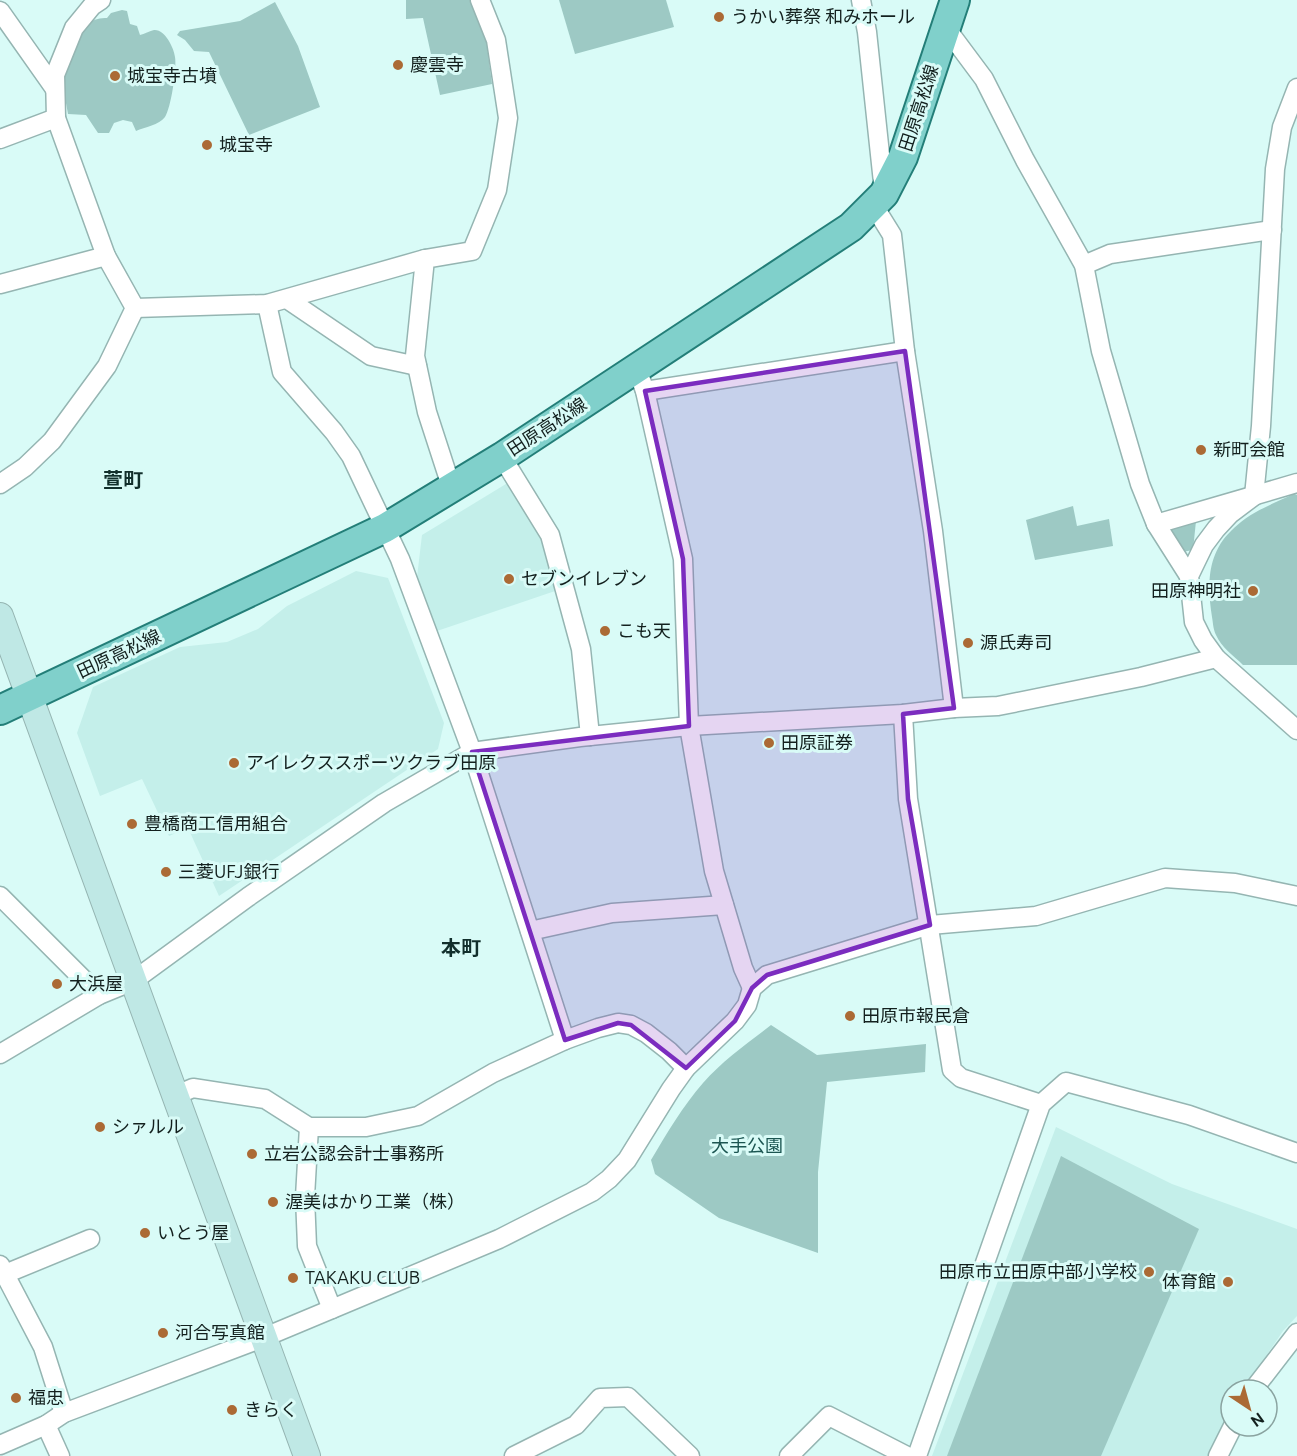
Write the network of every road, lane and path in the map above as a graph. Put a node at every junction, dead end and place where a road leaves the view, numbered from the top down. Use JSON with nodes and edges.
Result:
{"nodes":[{"id":1,"x":101,"y":0,"type":"edge"},
{"id":2,"x":480,"y":0,"type":"edge"},
{"id":3,"x":861,"y":0,"type":"edge"},
{"id":4,"x":955,"y":0,"type":"edge"},
{"id":5,"x":0,"y":11,"type":"edge"},
{"id":6,"x":946,"y":28,"type":"junction"},
{"id":7,"x":1297,"y":88,"type":"edge"},
{"id":8,"x":55,"y":89,"type":"junction"},
{"id":9,"x":56,"y":118,"type":"junction"},
{"id":10,"x":0,"y":139,"type":"edge"},
{"id":11,"x":879,"y":200,"type":"junction"},
{"id":12,"x":1272,"y":230,"type":"junction"},
{"id":13,"x":106,"y":256,"type":"junction"},
{"id":14,"x":425,"y":259,"type":"junction"},
{"id":15,"x":1084,"y":265,"type":"junction"},
{"id":16,"x":0,"y":284,"type":"edge"},
{"id":17,"x":287,"y":298,"type":"junction"},
{"id":18,"x":267,"y":304,"type":"junction"},
{"id":19,"x":135,"y":308,"type":"junction"},
{"id":20,"x":905,"y":351,"type":"junction"},
{"id":21,"x":417,"y":366,"type":"junction"},
{"id":22,"x":641,"y":380,"type":"junction"},
{"id":23,"x":502,"y":457,"type":"junction"},
{"id":24,"x":1297,"y":483,"type":"edge"},
{"id":25,"x":0,"y":484,"type":"edge"},
{"id":26,"x":452,"y":489,"type":"junction"},
{"id":27,"x":1254,"y":496,"type":"junction"},
{"id":28,"x":1156,"y":524,"type":"junction"},
{"id":29,"x":385,"y":528,"type":"junction"},
{"id":30,"x":1189,"y":576,"type":"junction"},
{"id":31,"x":0,"y":616,"type":"edge"},
{"id":32,"x":1215,"y":658,"type":"junction"},
{"id":33,"x":29,"y":696,"type":"junction"},
{"id":34,"x":954,"y":708,"type":"junction"},
{"id":35,"x":0,"y":710,"type":"edge"},
{"id":36,"x":903,"y":714,"type":"junction"},
{"id":37,"x":689,"y":726,"type":"junction"},
{"id":38,"x":1297,"y":730,"type":"edge"},
{"id":39,"x":590,"y":736,"type":"junction"},
{"id":40,"x":472,"y":752,"type":"junction"},
{"id":41,"x":0,"y":896,"type":"edge"},
{"id":42,"x":1297,"y":896,"type":"edge"},
{"id":43,"x":724,"y":906,"type":"junction"},
{"id":44,"x":930,"y":925,"type":"junction"},
{"id":45,"x":530,"y":931,"type":"junction"},
{"id":46,"x":134,"y":981,"type":"junction"},
{"id":47,"x":752,"y":988,"type":"junction"},
{"id":48,"x":99,"y":995,"type":"junction"},
{"id":49,"x":565,"y":1040,"type":"junction"},
{"id":50,"x":0,"y":1054,"type":"edge"},
{"id":51,"x":686,"y":1068,"type":"junction"},
{"id":52,"x":174,"y":1096,"type":"junction"},
{"id":53,"x":1041,"y":1104,"type":"junction"},
{"id":54,"x":309,"y":1127,"type":"junction"},
{"id":55,"x":1297,"y":1153,"type":"edge"},
{"id":56,"x":90,"y":1239,"type":"dead end"},
{"id":57,"x":2,"y":1269,"type":"edge"},
{"id":58,"x":332,"y":1309,"type":"junction"},
{"id":59,"x":1297,"y":1334,"type":"edge"},
{"id":60,"x":265,"y":1337,"type":"junction"},
{"id":61,"x":1262,"y":1378,"type":"edge"},
{"id":62,"x":64,"y":1413,"type":"junction"},
{"id":63,"x":46,"y":1425,"type":"junction"},
{"id":64,"x":1227,"y":1438,"type":"edge"},
{"id":65,"x":0,"y":1445,"type":"edge"},
{"id":66,"x":60,"y":1456,"type":"edge"},
{"id":67,"x":307,"y":1456,"type":"edge"},
{"id":68,"x":514,"y":1456,"type":"edge"},
{"id":69,"x":690,"y":1456,"type":"edge"},
{"id":70,"x":789,"y":1456,"type":"edge"},
{"id":71,"x":907,"y":1456,"type":"edge"},
{"id":72,"x":917,"y":1456,"type":"edge"},
{"id":73,"x":1218,"y":1456,"type":"edge"}],
"edges":[{"from":1,"to":8,"type":"street"},
{"from":2,"to":14,"type":"street"},
{"from":3,"to":11,"type":"street"},
{"from":4,"to":6,"type":"main road","name":"田原高松線"},
{"from":5,"to":8,"type":"street"},
{"from":6,"to":11,"type":"main road","name":"田原高松線"},
{"from":6,"to":15,"type":"street"},
{"from":7,"to":12,"type":"street"},
{"from":8,"to":9,"type":"street"},
{"from":9,"to":10,"type":"street"},
{"from":9,"to":13,"type":"street"},
{"from":11,"to":20,"type":"street"},
{"from":11,"to":22,"type":"main road","name":"田原高松線"},
{"from":12,"to":15,"type":"street"},
{"from":12,"to":27,"type":"street"},
{"from":13,"to":16,"type":"street"},
{"from":13,"to":19,"type":"street"},
{"from":14,"to":17,"type":"street"},
{"from":14,"to":21,"type":"street"},
{"from":15,"to":28,"type":"street"},
{"from":17,"to":18,"type":"street"},
{"from":17,"to":21,"type":"street"},
{"from":18,"to":19,"type":"street"},
{"from":18,"to":29,"type":"street"},
{"from":19,"to":25,"type":"street"},
{"from":20,"to":22,"type":"street"},
{"from":20,"to":34,"type":"street"},
{"from":21,"to":26,"type":"street"},
{"from":22,"to":23,"type":"main road","name":"田原高松線"},
{"from":22,"to":37,"type":"street"},
{"from":23,"to":26,"type":"main road","name":"田原高松線"},
{"from":23,"to":39,"type":"street"},
{"from":24,"to":27,"type":"street"},
{"from":26,"to":29,"type":"main road","name":"田原高松線"},
{"from":27,"to":28,"type":"street"},
{"from":27,"to":30,"type":"street"},
{"from":28,"to":30,"type":"street"},
{"from":29,"to":33,"type":"main road","name":"田原高松線"},
{"from":29,"to":40,"type":"street"},
{"from":30,"to":32,"type":"street"},
{"from":31,"to":33,"type":"street"},
{"from":32,"to":34,"type":"street"},
{"from":32,"to":38,"type":"street"},
{"from":33,"to":35,"type":"main road","name":"田原高松線"},
{"from":33,"to":46,"type":"street"},
{"from":34,"to":36,"type":"street"},
{"from":36,"to":37,"type":"street"},
{"from":36,"to":44,"type":"street"},
{"from":37,"to":39,"type":"street"},
{"from":37,"to":43,"type":"street"},
{"from":39,"to":40,"type":"street"},
{"from":40,"to":45,"type":"street"},
{"from":40,"to":46,"type":"street"},
{"from":41,"to":48,"type":"street"},
{"from":42,"to":44,"type":"street"},
{"from":43,"to":45,"type":"street"},
{"from":43,"to":47,"type":"street"},
{"from":44,"to":47,"type":"street"},
{"from":44,"to":53,"type":"street"},
{"from":45,"to":49,"type":"street"},
{"from":46,"to":48,"type":"street"},
{"from":46,"to":52,"type":"street"},
{"from":47,"to":51,"type":"street"},
{"from":48,"to":50,"type":"street"},
{"from":49,"to":51,"type":"street"},
{"from":49,"to":54,"type":"street"},
{"from":51,"to":58,"type":"street"},
{"from":52,"to":54,"type":"street"},
{"from":52,"to":60,"type":"street"},
{"from":53,"to":55,"type":"street"},
{"from":53,"to":72,"type":"street"},
{"from":54,"to":58,"type":"street"},
{"from":56,"to":57,"type":"street"},
{"from":57,"to":62,"type":"street"},
{"from":58,"to":60,"type":"street"},
{"from":59,"to":61,"type":"street"},
{"from":60,"to":62,"type":"street"},
{"from":60,"to":67,"type":"street"},
{"from":62,"to":63,"type":"street"},
{"from":63,"to":65,"type":"street"},
{"from":63,"to":66,"type":"street"},
{"from":64,"to":73,"type":"street"},
{"from":68,"to":69,"type":"street"},
{"from":70,"to":71,"type":"street"}]}
